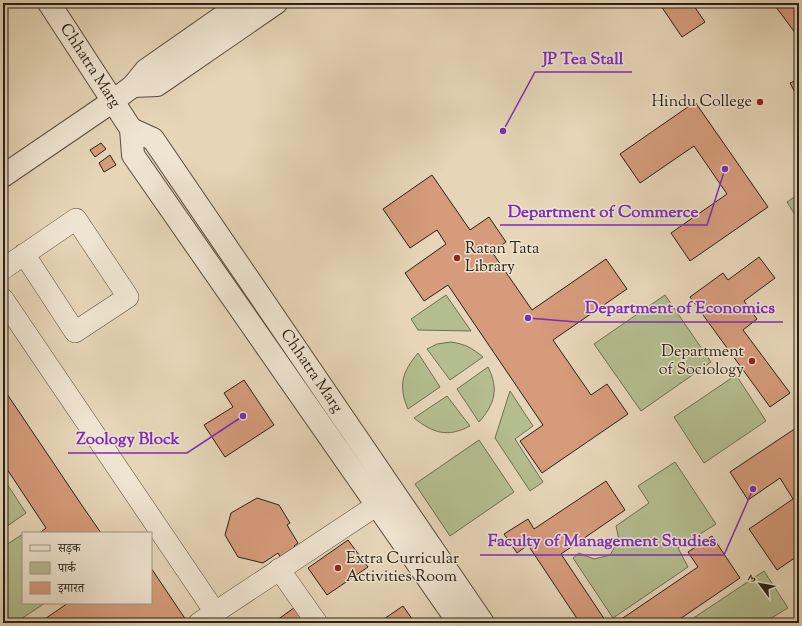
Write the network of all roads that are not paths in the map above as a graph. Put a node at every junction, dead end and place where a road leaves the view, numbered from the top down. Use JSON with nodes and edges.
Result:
{"nodes":[{"id":1,"x":49,"y":3,"type":"edge"},
{"id":2,"x":242,"y":3,"type":"edge"},
{"id":3,"x":276,"y":3,"type":"edge"},
{"id":4,"x":133,"y":86,"type":"junction"},
{"id":5,"x":113,"y":101,"type":"junction"},
{"id":6,"x":131,"y":129,"type":"junction"},
{"id":7,"x":3,"y":176,"type":"edge"},
{"id":8,"x":24,"y":254,"type":"junction"},
{"id":9,"x":3,"y":269,"type":"edge"},
{"id":10,"x":3,"y":299,"type":"edge"},
{"id":11,"x":376,"y":505,"type":"junction"},
{"id":12,"x":279,"y":569,"type":"junction"},
{"id":13,"x":207,"y":617,"type":"edge"},
{"id":14,"x":317,"y":623,"type":"edge"},
{"id":15,"x":459,"y":623,"type":"edge"},
{"id":16,"x":483,"y":623,"type":"edge"}],
"edges":[{"from":1,"to":5,"type":"street","name":"Chhatra Marg"},
{"from":2,"to":4,"type":"street"},
{"from":3,"to":4,"type":"street"},
{"from":4,"to":5,"type":"street"},
{"from":5,"to":6,"type":"street","name":"Chhatra Marg"},
{"from":5,"to":7,"type":"street"},
{"from":6,"to":11,"type":"street","name":"Chhatra Marg"},
{"from":6,"to":16,"type":"street","name":"Chhatra Marg"},
{"from":8,"to":8,"type":"street"},
{"from":8,"to":9,"type":"street"},
{"from":10,"to":13,"type":"street"},
{"from":11,"to":12,"type":"street"},
{"from":11,"to":15,"type":"street","name":"Chhatra Marg"},
{"from":12,"to":13,"type":"street"},
{"from":12,"to":14,"type":"street"}]}
